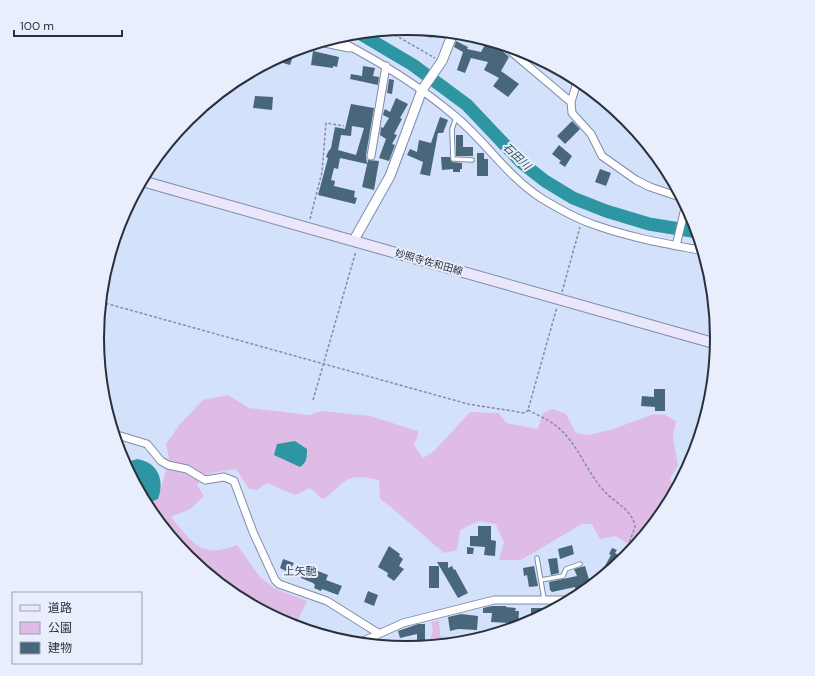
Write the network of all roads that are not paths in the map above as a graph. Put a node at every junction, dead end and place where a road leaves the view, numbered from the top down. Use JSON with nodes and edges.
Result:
{"nodes":[{"id":1,"x":450,"y":39,"type":"edge"},
{"id":2,"x":342,"y":42,"type":"edge"},
{"id":3,"x":332,"y":44,"type":"edge"},
{"id":4,"x":358,"y":50,"type":"junction"},
{"id":5,"x":515,"y":55,"type":"edge"},
{"id":6,"x":386,"y":66,"type":"junction"},
{"id":7,"x":576,"y":86,"type":"edge"},
{"id":8,"x":423,"y":88,"type":"junction"},
{"id":9,"x":571,"y":102,"type":"junction"},
{"id":10,"x":457,"y":117,"type":"junction"},
{"id":11,"x":371,"y":156,"type":"dead end"},
{"id":12,"x":472,"y":160,"type":"dead end"},
{"id":13,"x":147,"y":182,"type":"edge"},
{"id":14,"x":674,"y":195,"type":"edge"},
{"id":15,"x":684,"y":214,"type":"edge"},
{"id":16,"x":357,"y":241,"type":"junction"},
{"id":17,"x":677,"y":243,"type":"junction"},
{"id":18,"x":696,"y":249,"type":"edge"},
{"id":19,"x":710,"y":342,"type":"edge"},
{"id":20,"x":121,"y":436,"type":"edge"},
{"id":21,"x":537,"y":558,"type":"dead end"},
{"id":22,"x":580,"y":564,"type":"dead end"},
{"id":23,"x":541,"y":580,"type":"junction"},
{"id":24,"x":544,"y":599,"type":"junction"},
{"id":25,"x":560,"y":600,"type":"edge"},
{"id":26,"x":378,"y":633,"type":"junction"},
{"id":27,"x":368,"y":638,"type":"edge"}],
"edges":[{"from":1,"to":8,"type":"street"},
{"from":2,"to":4,"type":"street"},
{"from":3,"to":4,"type":"street"},
{"from":4,"to":6,"type":"street"},
{"from":5,"to":9,"type":"street"},
{"from":6,"to":8,"type":"street"},
{"from":6,"to":11,"type":"street"},
{"from":7,"to":9,"type":"street"},
{"from":8,"to":10,"type":"street"},
{"from":8,"to":16,"type":"street"},
{"from":9,"to":14,"type":"street"},
{"from":10,"to":12,"type":"lane"},
{"from":10,"to":17,"type":"street"},
{"from":13,"to":16,"type":"main road","name":"妙照寺佐和田線"},
{"from":15,"to":17,"type":"street"},
{"from":16,"to":19,"type":"main road","name":"妙照寺佐和田線"},
{"from":17,"to":18,"type":"street"},
{"from":20,"to":26,"type":"street"},
{"from":21,"to":23,"type":"lane"},
{"from":22,"to":23,"type":"lane"},
{"from":23,"to":24,"type":"lane"},
{"from":24,"to":25,"type":"street"},
{"from":24,"to":26,"type":"street"},
{"from":26,"to":27,"type":"street"}]}
